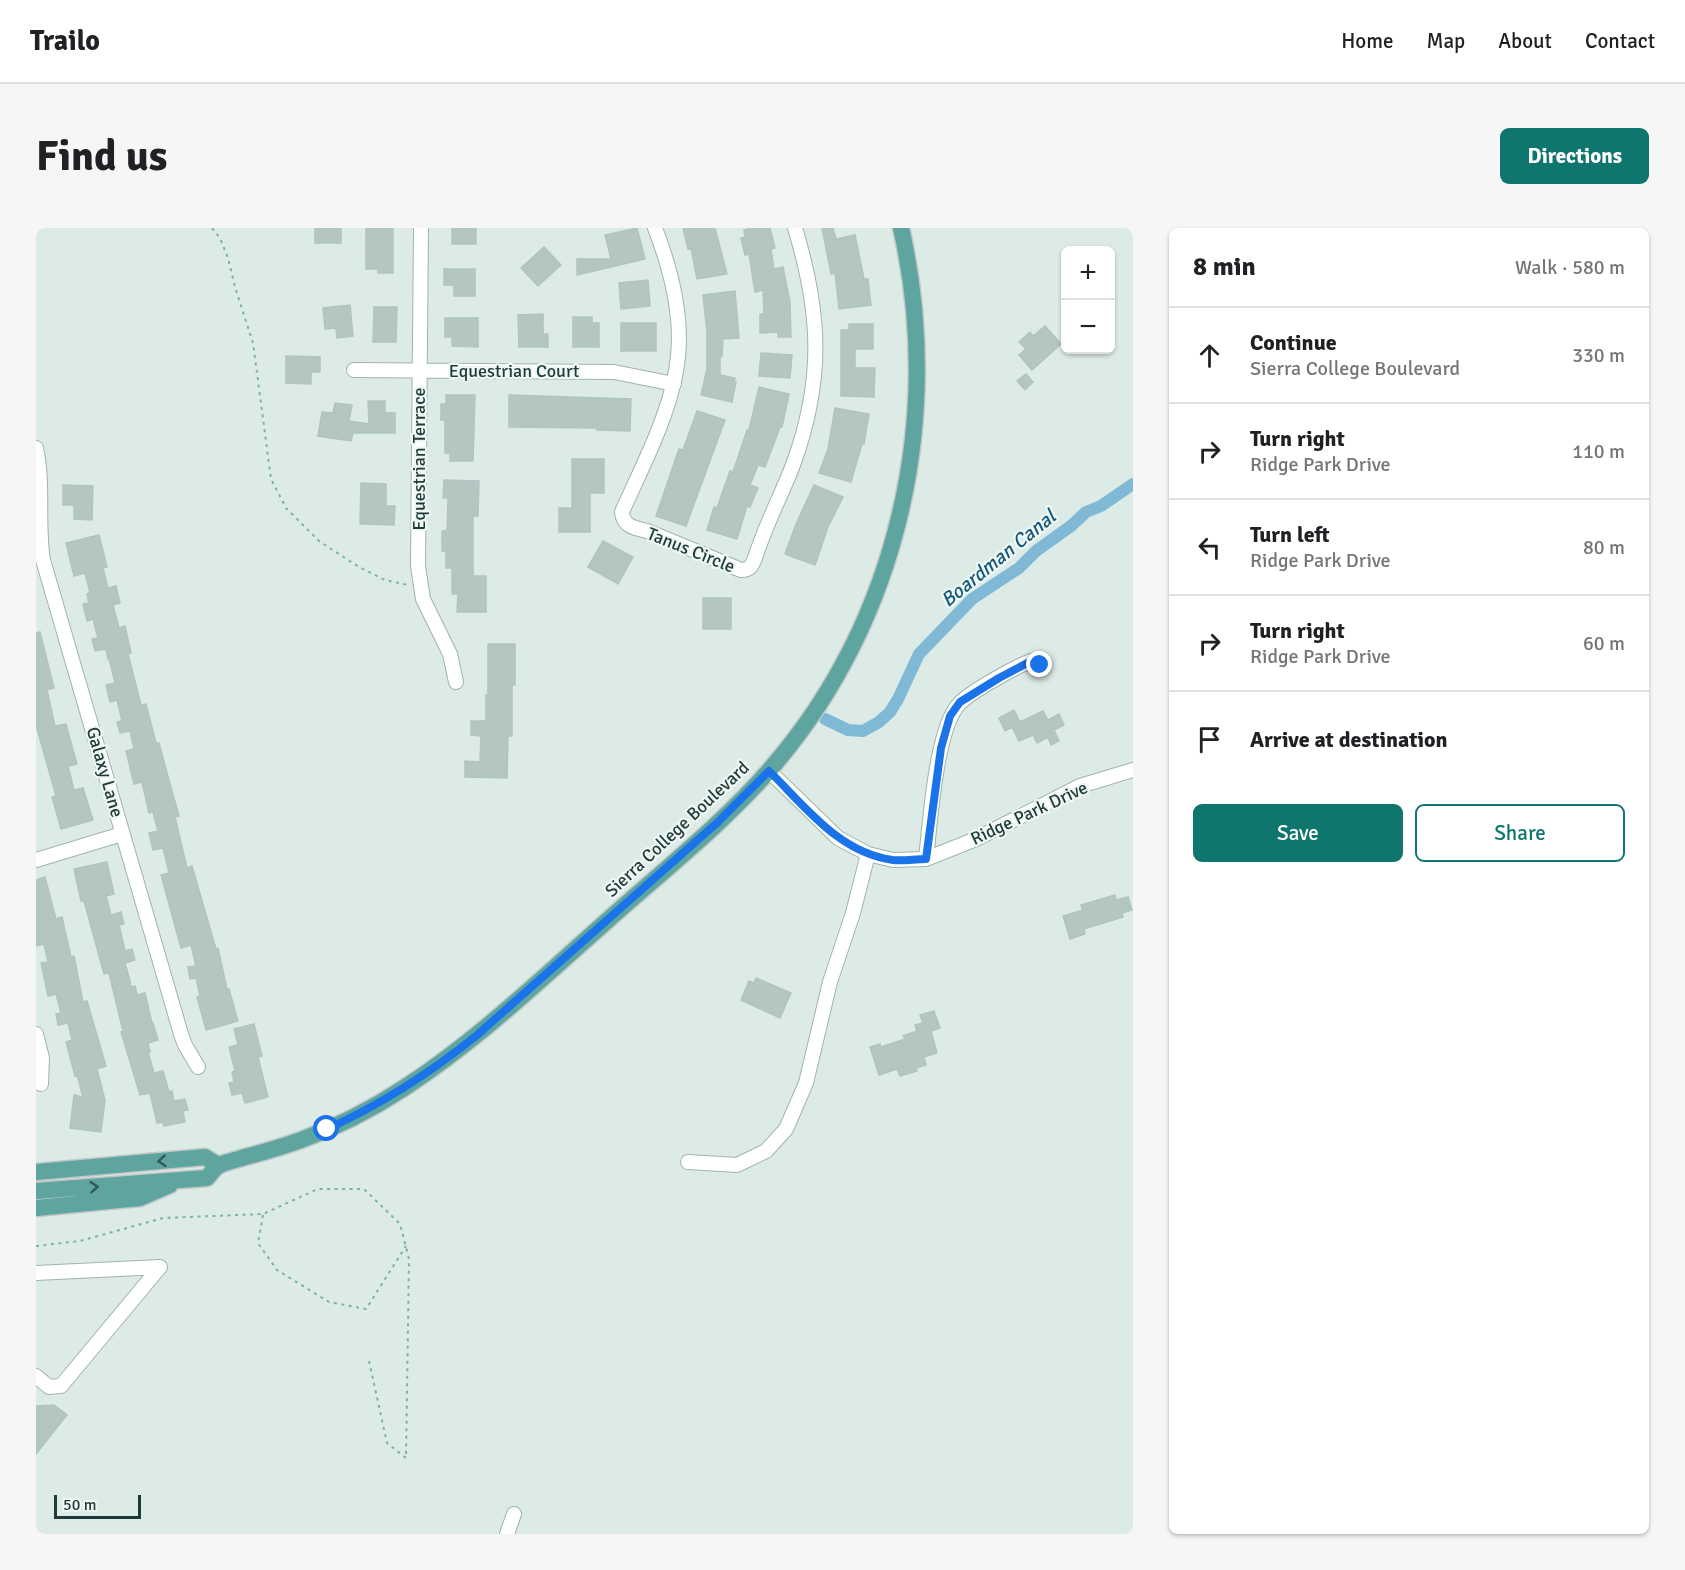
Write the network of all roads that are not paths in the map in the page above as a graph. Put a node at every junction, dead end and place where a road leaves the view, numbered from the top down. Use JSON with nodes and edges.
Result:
{"nodes":[{"id":1,"x":420,"y":228,"type":"edge"},
{"id":2,"x":655,"y":228,"type":"edge"},
{"id":3,"x":795,"y":228,"type":"edge"},
{"id":4,"x":901,"y":228,"type":"edge"},
{"id":5,"x":354,"y":370,"type":"dead end"},
{"id":6,"x":420,"y":371,"type":"junction"},
{"id":7,"x":674,"y":384,"type":"junction"},
{"id":8,"x":36,"y":448,"type":"edge"},
{"id":9,"x":38,"y":547,"type":"edge"},
{"id":10,"x":1040,"y":665,"type":"dead end"},
{"id":11,"x":456,"y":682,"type":"dead end"},
{"id":12,"x":1133,"y":770,"type":"edge"},
{"id":13,"x":769,"y":771,"type":"junction"},
{"id":14,"x":122,"y":834,"type":"junction"},
{"id":15,"x":868,"y":854,"type":"junction"},
{"id":16,"x":926,"y":859,"type":"junction"},
{"id":17,"x":36,"y":860,"type":"edge"},
{"id":18,"x":36,"y":1034,"type":"edge"},
{"id":19,"x":198,"y":1067,"type":"dead end"},
{"id":20,"x":41,"y":1084,"type":"dead end"},
{"id":21,"x":688,"y":1161,"type":"dead end"},
{"id":22,"x":218,"y":1165,"type":"junction"},
{"id":23,"x":36,"y":1172,"type":"edge"},
{"id":24,"x":176,"y":1181,"type":"junction"},
{"id":25,"x":36,"y":1191,"type":"edge"},
{"id":26,"x":36,"y":1208,"type":"edge"},
{"id":27,"x":36,"y":1274,"type":"edge"},
{"id":28,"x":36,"y":1376,"type":"edge"},
{"id":29,"x":514,"y":1514,"type":"dead end"},
{"id":30,"x":507,"y":1534,"type":"edge"}],
"edges":[{"from":1,"to":6,"type":"street","name":"Equestrian Terrace"},
{"from":2,"to":7,"type":"street","name":"Tanus Circle"},
{"from":3,"to":7,"type":"street","name":"Tanus Circle"},
{"from":4,"to":13,"type":"main road","name":"Sierra College Boulevard"},
{"from":5,"to":6,"type":"street","name":"Equestrian Court"},
{"from":6,"to":7,"type":"street","name":"Equestrian Court"},
{"from":6,"to":11,"type":"street","name":"Equestrian Terrace"},
{"from":8,"to":9,"type":"street","name":"Galaxy Lane"},
{"from":9,"to":14,"type":"street","name":"Galaxy Lane"},
{"from":10,"to":16,"type":"street"},
{"from":12,"to":16,"type":"street","name":"Ridge Park Drive"},
{"from":13,"to":15,"type":"street","name":"Ridge Park Drive"},
{"from":13,"to":22,"type":"main road","name":"Sierra College Boulevard"},
{"from":14,"to":17,"type":"street"},
{"from":14,"to":19,"type":"street","name":"Galaxy Lane"},
{"from":15,"to":16,"type":"street","name":"Ridge Park Drive"},
{"from":15,"to":21,"type":"street"},
{"from":18,"to":20,"type":"street"},
{"from":22,"to":23,"type":"main road","name":"Sierra College Boulevard","one_way":true},
{"from":22,"to":24,"type":"main road","name":"Sierra College Boulevard"},
{"from":25,"to":24,"type":"main road","name":"Sierra College Boulevard","one_way":true},
{"from":24,"to":26,"type":"main road"},
{"from":27,"to":28,"type":"street"},
{"from":29,"to":30,"type":"street"}]}
